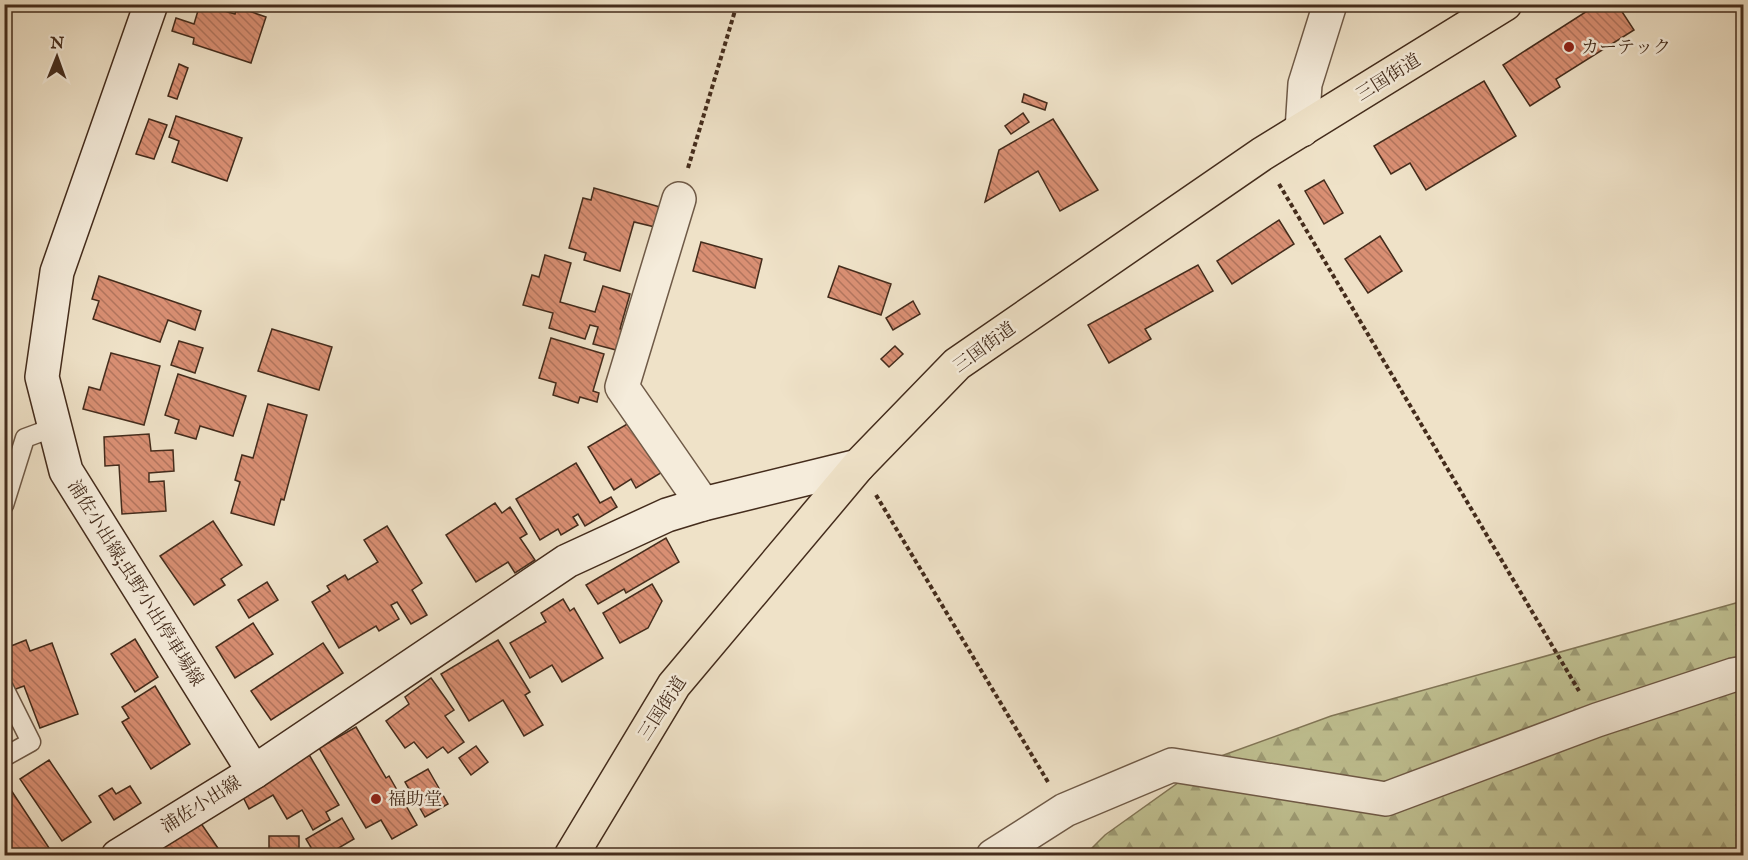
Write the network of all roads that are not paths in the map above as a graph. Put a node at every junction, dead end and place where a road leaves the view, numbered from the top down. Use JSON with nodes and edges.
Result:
{"nodes":[{"id":1,"x":151,"y":4,"type":"edge"},
{"id":2,"x":1330,"y":4,"type":"edge"},
{"id":3,"x":1504,"y":4,"type":"edge"},
{"id":4,"x":1302,"y":130,"type":"junction"},
{"id":5,"x":679,"y":199,"type":"road end"},
{"id":6,"x":55,"y":427,"type":"junction"},
{"id":7,"x":858,"y":466,"type":"junction"},
{"id":8,"x":703,"y":504,"type":"junction"},
{"id":9,"x":4,"y":505,"type":"edge"},
{"id":10,"x":1743,"y":673,"type":"edge"},
{"id":11,"x":4,"y":688,"type":"edge"},
{"id":12,"x":4,"y":758,"type":"edge"},
{"id":13,"x":254,"y":772,"type":"junction"},
{"id":14,"x":118,"y":855,"type":"edge"},
{"id":15,"x":571,"y":855,"type":"edge"},
{"id":16,"x":993,"y":855,"type":"edge"}],
"edges":[{"from":1,"to":6,"type":"street","name":"浦佐小出線;虫野小出停車場線"},
{"from":2,"to":4,"type":"street"},
{"from":3,"to":4,"type":"highway","name":"三国街道"},
{"from":4,"to":7,"type":"highway","name":"三国街道"},
{"from":5,"to":8,"type":"street"},
{"from":6,"to":9,"type":"lane"},
{"from":6,"to":13,"type":"street","name":"浦佐小出線;虫野小出停車場線"},
{"from":7,"to":8,"type":"street","name":"浦佐小出線"},
{"from":7,"to":15,"type":"highway","name":"三国街道"},
{"from":8,"to":13,"type":"street","name":"浦佐小出線"},
{"from":10,"to":16,"type":"street"},
{"from":11,"to":12,"type":"lane"},
{"from":13,"to":14,"type":"street","name":"浦佐小出線"}]}
